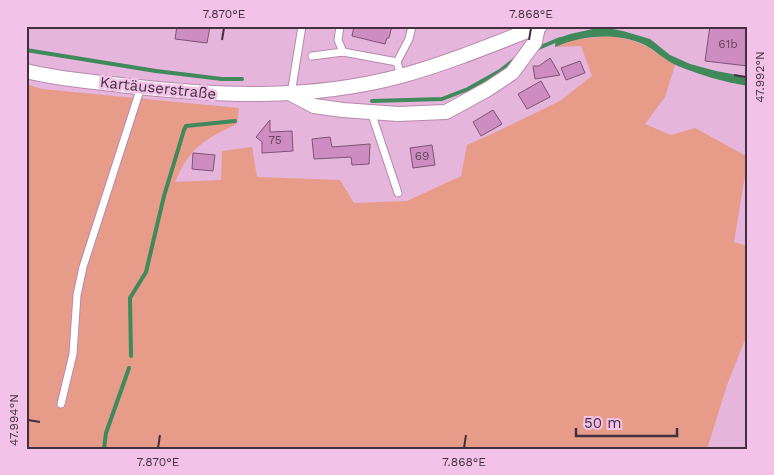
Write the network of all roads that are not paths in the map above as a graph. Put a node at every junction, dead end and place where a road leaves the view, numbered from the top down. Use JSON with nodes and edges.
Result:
{"nodes":[{"id":1,"x":302,"y":26,"type":"edge"},
{"id":2,"x":340,"y":26,"type":"edge"},
{"id":3,"x":412,"y":26,"type":"edge"},
{"id":4,"x":539,"y":27,"type":"edge"},
{"id":5,"x":343,"y":52,"type":"junction"},
{"id":6,"x":312,"y":56,"type":"dead end"},
{"id":7,"x":399,"y":69,"type":"junction"},
{"id":8,"x":26,"y":72,"type":"edge"},
{"id":9,"x":141,"y":87,"type":"junction"},
{"id":10,"x":291,"y":94,"type":"junction"},
{"id":11,"x":371,"y":112,"type":"junction"},
{"id":12,"x":398,"y":193,"type":"dead end"},
{"id":13,"x":61,"y":404,"type":"dead end"}],
"edges":[{"from":1,"to":10,"type":"lane"},
{"from":2,"to":5,"type":"lane"},
{"from":3,"to":7,"type":"lane"},
{"from":4,"to":7,"type":"street","name":"Kartäuserstraße"},
{"from":4,"to":11,"type":"street","name":"Kartäuserstraße"},
{"from":5,"to":6,"type":"lane"},
{"from":5,"to":7,"type":"lane"},
{"from":7,"to":10,"type":"street","name":"Kartäuserstraße"},
{"from":8,"to":9,"type":"street","name":"Kartäuserstraße"},
{"from":9,"to":10,"type":"street","name":"Kartäuserstraße"},
{"from":9,"to":13,"type":"lane"},
{"from":10,"to":11,"type":"street","name":"Kartäuserstraße"},
{"from":11,"to":12,"type":"lane"}]}
